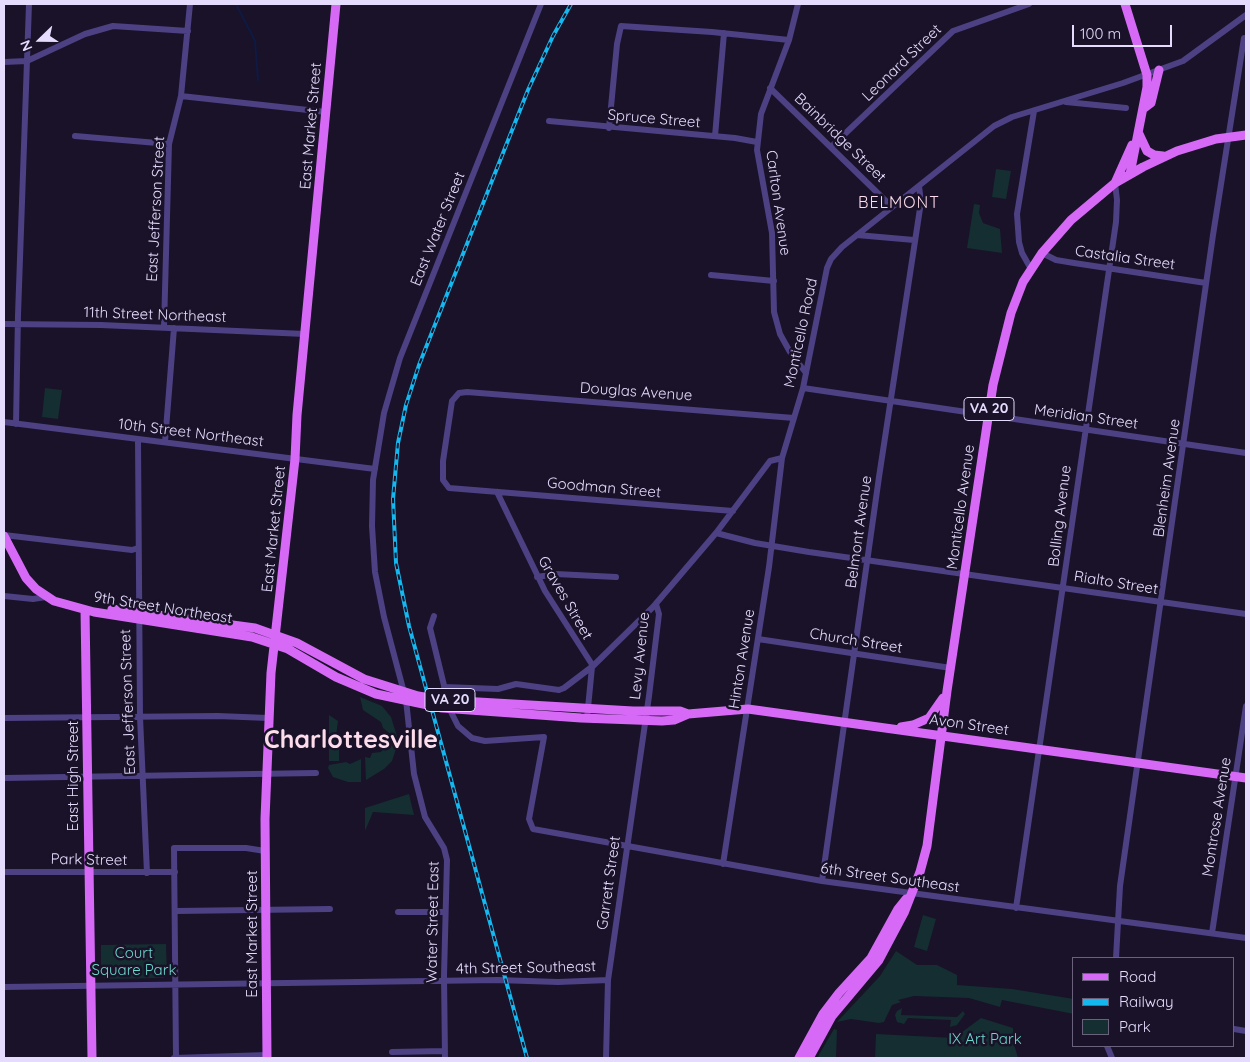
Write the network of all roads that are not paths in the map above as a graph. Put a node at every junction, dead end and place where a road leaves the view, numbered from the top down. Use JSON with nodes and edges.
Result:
{"nodes":[{"id":1,"x":29,"y":4,"type":"edge"},
{"id":2,"x":190,"y":4,"type":"edge"},
{"id":3,"x":336,"y":4,"type":"edge"},
{"id":4,"x":542,"y":4,"type":"edge"},
{"id":5,"x":798,"y":4,"type":"edge"},
{"id":6,"x":1029,"y":4,"type":"edge"},
{"id":7,"x":1125,"y":4,"type":"edge"},
{"id":8,"x":1246,"y":15,"type":"edge"},
{"id":9,"x":188,"y":31,"type":"junction"},
{"id":10,"x":724,"y":33,"type":"junction"},
{"id":11,"x":1244,"y":38,"type":"dead end"},
{"id":12,"x":789,"y":40,"type":"junction"},
{"id":13,"x":27,"y":60,"type":"junction"},
{"id":14,"x":4,"y":62,"type":"edge"},
{"id":15,"x":1159,"y":70,"type":"junction"},
{"id":16,"x":1147,"y":75,"type":"junction"},
{"id":17,"x":770,"y":88,"type":"junction"},
{"id":18,"x":180,"y":96,"type":"junction"},
{"id":19,"x":1062,"y":102,"type":"junction"},
{"id":20,"x":1126,"y":108,"type":"dead end"},
{"id":21,"x":1143,"y":109,"type":"junction"},
{"id":22,"x":1034,"y":110,"type":"junction"},
{"id":23,"x":326,"y":112,"type":"junction"},
{"id":24,"x":548,"y":122,"type":"dead end"},
{"id":25,"x":609,"y":128,"type":"junction"},
{"id":26,"x":1138,"y":131,"type":"junction"},
{"id":27,"x":1246,"y":135,"type":"edge"},
{"id":28,"x":75,"y":136,"type":"dead end"},
{"id":29,"x":715,"y":136,"type":"junction"},
{"id":30,"x":1228,"y":137,"type":"junction"},
{"id":31,"x":757,"y":142,"type":"junction"},
{"id":32,"x":169,"y":144,"type":"junction"},
{"id":33,"x":831,"y":147,"type":"junction"},
{"id":34,"x":1166,"y":156,"type":"junction"},
{"id":35,"x":1130,"y":174,"type":"junction"},
{"id":36,"x":1115,"y":183,"type":"junction"},
{"id":37,"x":919,"y":186,"type":"junction"},
{"id":38,"x":892,"y":207,"type":"junction"},
{"id":39,"x":857,"y":235,"type":"junction"},
{"id":40,"x":914,"y":240,"type":"junction"},
{"id":41,"x":1042,"y":254,"type":"junction"},
{"id":42,"x":1108,"y":268,"type":"junction"},
{"id":43,"x":1031,"y":269,"type":"junction"},
{"id":44,"x":711,"y":275,"type":"dead end"},
{"id":45,"x":774,"y":282,"type":"junction"},
{"id":46,"x":1206,"y":283,"type":"junction"},
{"id":47,"x":4,"y":324,"type":"edge"},
{"id":48,"x":18,"y":325,"type":"junction"},
{"id":49,"x":164,"y":327,"type":"junction"},
{"id":50,"x":174,"y":328,"type":"junction"},
{"id":51,"x":305,"y":334,"type":"junction"},
{"id":52,"x":806,"y":373,"type":"junction"},
{"id":53,"x":803,"y":388,"type":"junction"},
{"id":54,"x":476,"y":392,"type":"joint"},
{"id":55,"x":890,"y":401,"type":"junction"},
{"id":56,"x":989,"y":415,"type":"junction"},
{"id":57,"x":794,"y":418,"type":"junction"},
{"id":58,"x":4,"y":422,"type":"edge"},
{"id":59,"x":16,"y":424,"type":"junction"},
{"id":60,"x":1085,"y":429,"type":"junction"},
{"id":61,"x":138,"y":440,"type":"junction"},
{"id":62,"x":165,"y":442,"type":"junction"},
{"id":63,"x":1184,"y":444,"type":"junction"},
{"id":64,"x":1246,"y":453,"type":"edge"},
{"id":65,"x":782,"y":458,"type":"junction"},
{"id":66,"x":295,"y":459,"type":"junction"},
{"id":67,"x":375,"y":468,"type":"junction"},
{"id":68,"x":497,"y":492,"type":"junction"},
{"id":69,"x":733,"y":511,"type":"junction"},
{"id":70,"x":716,"y":533,"type":"junction"},
{"id":71,"x":4,"y":535,"type":"edge"},
{"id":72,"x":771,"y":546,"type":"junction"},
{"id":73,"x":138,"y":548,"type":"junction"},
{"id":74,"x":868,"y":560,"type":"junction"},
{"id":75,"x":966,"y":574,"type":"junction"},
{"id":76,"x":537,"y":577,"type":"junction"},
{"id":77,"x":616,"y":577,"type":"dead end"},
{"id":78,"x":1064,"y":588,"type":"junction"},
{"id":79,"x":4,"y":596,"type":"edge"},
{"id":80,"x":46,"y":597,"type":"junction"},
{"id":81,"x":1162,"y":603,"type":"junction"},
{"id":82,"x":656,"y":604,"type":"junction"},
{"id":83,"x":85,"y":610,"type":"junction"},
{"id":84,"x":1246,"y":614,"type":"edge"},
{"id":85,"x":138,"y":615,"type":"junction"},
{"id":86,"x":434,"y":616,"type":"dead end"},
{"id":87,"x":758,"y":638,"type":"junction"},
{"id":88,"x":275,"y":639,"type":"junction"},
{"id":89,"x":854,"y":654,"type":"junction"},
{"id":90,"x":593,"y":666,"type":"junction"},
{"id":91,"x":951,"y":668,"type":"junction"},
{"id":92,"x":444,"y":687,"type":"junction"},
{"id":93,"x":947,"y":691,"type":"junction"},
{"id":94,"x":1246,"y":706,"type":"edge"},
{"id":95,"x":519,"y":709,"type":"junction"},
{"id":96,"x":748,"y":709,"type":"junction"},
{"id":97,"x":588,"y":714,"type":"junction"},
{"id":98,"x":646,"y":716,"type":"junction"},
{"id":99,"x":140,"y":717,"type":"junction"},
{"id":100,"x":4,"y":718,"type":"edge"},
{"id":101,"x":86,"y":718,"type":"junction"},
{"id":102,"x":268,"y":718,"type":"junction"},
{"id":103,"x":846,"y":722,"type":"junction"},
{"id":104,"x":892,"y":728,"type":"junction"},
{"id":105,"x":942,"y":736,"type":"junction"},
{"id":106,"x":1041,"y":749,"type":"junction"},
{"id":107,"x":1139,"y":763,"type":"junction"},
{"id":108,"x":265,"y":773,"type":"junction"},
{"id":109,"x":316,"y":773,"type":"dead end"},
{"id":110,"x":143,"y":775,"type":"junction"},
{"id":111,"x":86,"y":776,"type":"junction"},
{"id":112,"x":1236,"y":776,"type":"junction"},
{"id":113,"x":4,"y":778,"type":"edge"},
{"id":114,"x":1246,"y":778,"type":"edge"},
{"id":115,"x":627,"y":846,"type":"junction"},
{"id":116,"x":265,"y":851,"type":"junction"},
{"id":117,"x":723,"y":864,"type":"junction"},
{"id":118,"x":4,"y":872,"type":"edge"},
{"id":119,"x":87,"y":872,"type":"junction"},
{"id":120,"x":175,"y":872,"type":"junction"},
{"id":121,"x":147,"y":873,"type":"junction"},
{"id":122,"x":822,"y":881,"type":"junction"},
{"id":123,"x":911,"y":894,"type":"junction"},
{"id":124,"x":1016,"y":908,"type":"junction"},
{"id":125,"x":330,"y":909,"type":"dead end"},
{"id":126,"x":176,"y":911,"type":"junction"},
{"id":127,"x":266,"y":911,"type":"junction"},
{"id":128,"x":398,"y":912,"type":"dead end"},
{"id":129,"x":445,"y":912,"type":"junction"},
{"id":130,"x":1118,"y":922,"type":"junction"},
{"id":131,"x":1212,"y":933,"type":"junction"},
{"id":132,"x":1246,"y":938,"type":"edge"},
{"id":133,"x":1116,"y":957,"type":"edge"},
{"id":134,"x":608,"y":980,"type":"junction"},
{"id":135,"x":444,"y":981,"type":"junction"},
{"id":136,"x":265,"y":985,"type":"junction"},
{"id":137,"x":175,"y":986,"type":"junction"},
{"id":138,"x":4,"y":987,"type":"edge"},
{"id":139,"x":91,"y":987,"type":"junction"},
{"id":140,"x":392,"y":1052,"type":"dead end"},
{"id":141,"x":445,"y":1055,"type":"edge"},
{"id":142,"x":267,"y":1056,"type":"edge"},
{"id":143,"x":92,"y":1058,"type":"edge"},
{"id":144,"x":175,"y":1058,"type":"edge"},
{"id":145,"x":606,"y":1058,"type":"edge"},
{"id":146,"x":799,"y":1058,"type":"edge"},
{"id":147,"x":809,"y":1058,"type":"edge"}],
"edges":[{"from":1,"to":13,"type":"street"},
{"from":2,"to":9,"type":"street","name":"East Jefferson Street"},
{"from":3,"to":23,"type":"main road","name":"East Market Street"},
{"from":4,"to":67,"type":"street","name":"East Water Street"},
{"from":5,"to":12,"type":"street","name":"Carlton Avenue"},
{"from":6,"to":33,"type":"street","name":"Leonard Street"},
{"from":7,"to":16,"type":"main road"},
{"from":8,"to":15,"type":"street","name":"Monticello Road"},
{"from":9,"to":13,"type":"street"},
{"from":9,"to":18,"type":"street","name":"East Jefferson Street"},
{"from":10,"to":12,"type":"street"},
{"from":10,"to":25,"type":"street"},
{"from":10,"to":29,"type":"street"},
{"from":11,"to":30,"type":"street","name":"Blenheim Avenue"},
{"from":12,"to":17,"type":"street","name":"Carlton Avenue"},
{"from":13,"to":14,"type":"street"},
{"from":13,"to":48,"type":"street"},
{"from":15,"to":16,"type":"street","name":"Monticello Road"},
{"from":15,"to":21,"type":"main road"},
{"from":16,"to":19,"type":"street","name":"Monticello Road"},
{"from":16,"to":21,"type":"main road","name":"Bolling Avenue"},
{"from":17,"to":31,"type":"street","name":"Carlton Avenue"},
{"from":17,"to":33,"type":"street","name":"Bainbridge Street"},
{"from":18,"to":23,"type":"street"},
{"from":18,"to":32,"type":"street","name":"East Jefferson Street"},
{"from":19,"to":20,"type":"street"},
{"from":19,"to":22,"type":"street","name":"Monticello Road"},
{"from":21,"to":26,"type":"main road","name":"Bolling Avenue"},
{"from":22,"to":37,"type":"street","name":"Monticello Road"},
{"from":22,"to":43,"type":"street"},
{"from":23,"to":51,"type":"main road","name":"East Market Street"},
{"from":24,"to":25,"type":"street","name":"Spruce Street"},
{"from":25,"to":29,"type":"street","name":"Spruce Street"},
{"from":26,"to":34,"type":"main road"},
{"from":26,"to":35,"type":"main road","name":"Bolling Avenue"},
{"from":26,"to":36,"type":"main road","name":"Bolling Avenue"},
{"from":27,"to":30,"type":"main road","name":"Monticello Avenue","number":"VA 20"},
{"from":28,"to":32,"type":"street"},
{"from":29,"to":31,"type":"street","name":"Spruce Street"},
{"from":30,"to":34,"type":"main road","name":"Monticello Avenue","number":"VA 20"},
{"from":30,"to":46,"type":"street","name":"Blenheim Avenue"},
{"from":31,"to":45,"type":"street","name":"Carlton Avenue"},
{"from":32,"to":49,"type":"street","name":"East Jefferson Street"},
{"from":33,"to":38,"type":"street","name":"Bainbridge Street"},
{"from":34,"to":35,"type":"main road","name":"Monticello Avenue","number":"VA 20"},
{"from":35,"to":36,"type":"main road","name":"Monticello Avenue","number":"VA 20"},
{"from":36,"to":41,"type":"main road","name":"Monticello Avenue","number":"VA 20"},
{"from":36,"to":42,"type":"street","name":"Bolling Avenue"},
{"from":37,"to":38,"type":"street","name":"Monticello Road"},
{"from":37,"to":40,"type":"street","name":"Belmont Avenue"},
{"from":38,"to":39,"type":"street","name":"Monticello Road"},
{"from":39,"to":40,"type":"street"},
{"from":39,"to":52,"type":"street","name":"Monticello Road"},
{"from":40,"to":55,"type":"street","name":"Belmont Avenue"},
{"from":41,"to":42,"type":"street","name":"Castalia Street"},
{"from":41,"to":43,"type":"main road","name":"Monticello Avenue","number":"VA 20"},
{"from":42,"to":46,"type":"street","name":"Castalia Street"},
{"from":42,"to":60,"type":"street","name":"Bolling Avenue"},
{"from":43,"to":56,"type":"main road","name":"Monticello Avenue","number":"VA 20"},
{"from":44,"to":45,"type":"street"},
{"from":45,"to":52,"type":"street","name":"Carlton Avenue"},
{"from":46,"to":63,"type":"street","name":"Blenheim Avenue"},
{"from":47,"to":48,"type":"street","name":"11th Street Northeast"},
{"from":48,"to":49,"type":"street","name":"11th Street Northeast"},
{"from":48,"to":59,"type":"street"},
{"from":49,"to":50,"type":"street","name":"11th Street Northeast"},
{"from":50,"to":51,"type":"street","name":"11th Street Northeast"},
{"from":50,"to":62,"type":"street"},
{"from":51,"to":66,"type":"main road","name":"East Market Street"},
{"from":52,"to":53,"type":"street","name":"Monticello Road"},
{"from":53,"to":55,"type":"street","name":"Meridian Street"},
{"from":53,"to":57,"type":"street","name":"Monticello Road"},
{"from":54,"to":57,"type":"street","name":"Douglas Avenue"},
{"from":54,"to":68,"type":"street","name":"Goodman Street"},
{"from":55,"to":56,"type":"street","name":"Meridian Street"},
{"from":55,"to":74,"type":"street","name":"Belmont Avenue"},
{"from":56,"to":60,"type":"street","name":"Meridian Street"},
{"from":56,"to":75,"type":"main road","name":"Monticello Avenue","number":"VA 20"},
{"from":57,"to":65,"type":"street","name":"Monticello Road"},
{"from":58,"to":59,"type":"street","name":"10th Street Northeast"},
{"from":59,"to":61,"type":"street","name":"10th Street Northeast"},
{"from":60,"to":63,"type":"street","name":"Meridian Street"},
{"from":60,"to":78,"type":"street","name":"Bolling Avenue"},
{"from":61,"to":62,"type":"street","name":"10th Street Northeast"},
{"from":61,"to":73,"type":"street","name":"East Jefferson Street"},
{"from":62,"to":66,"type":"street","name":"10th Street Northeast"},
{"from":63,"to":64,"type":"street","name":"Meridian Street"},
{"from":63,"to":81,"type":"street","name":"Blenheim Avenue"},
{"from":65,"to":69,"type":"street"},
{"from":65,"to":72,"type":"street","name":"Hinton Avenue"},
{"from":66,"to":67,"type":"street","name":"10th Street Northeast"},
{"from":66,"to":88,"type":"main road","name":"East Market Street"},
{"from":67,"to":129,"type":"street","name":"Water Street East"},
{"from":68,"to":69,"type":"street","name":"Goodman Street"},
{"from":68,"to":76,"type":"street","name":"Graves Street"},
{"from":69,"to":70,"type":"street"},
{"from":70,"to":72,"type":"street","name":"Rialto Street"},
{"from":70,"to":82,"type":"street"},
{"from":71,"to":73,"type":"street"},
{"from":71,"to":80,"type":"main road"},
{"from":72,"to":74,"type":"street","name":"Rialto Street"},
{"from":72,"to":87,"type":"street","name":"Hinton Avenue"},
{"from":73,"to":85,"type":"street","name":"East Jefferson Street"},
{"from":74,"to":75,"type":"street","name":"Rialto Street"},
{"from":74,"to":89,"type":"street","name":"Belmont Avenue"},
{"from":75,"to":78,"type":"street","name":"Rialto Street"},
{"from":75,"to":91,"type":"main road","name":"Monticello Avenue","number":"VA 20"},
{"from":76,"to":77,"type":"street"},
{"from":76,"to":90,"type":"street","name":"Graves Street"},
{"from":78,"to":81,"type":"street","name":"Rialto Street"},
{"from":78,"to":106,"type":"street","name":"Bolling Avenue"},
{"from":79,"to":80,"type":"street"},
{"from":80,"to":83,"type":"main road"},
{"from":81,"to":84,"type":"street","name":"Rialto Street"},
{"from":81,"to":107,"type":"street","name":"Blenheim Avenue"},
{"from":82,"to":90,"type":"street"},
{"from":82,"to":98,"type":"street","name":"Levy Avenue"},
{"from":83,"to":85,"type":"main road","name":"9th Street Northeast"},
{"from":83,"to":101,"type":"main road","name":"East High Street"},
{"from":85,"to":88,"type":"main road","name":"9th Street Northeast"},
{"from":85,"to":99,"type":"street","name":"East Jefferson Street"},
{"from":86,"to":92,"type":"street"},
{"from":87,"to":89,"type":"street","name":"Church Street"},
{"from":87,"to":96,"type":"street","name":"Hinton Avenue"},
{"from":88,"to":95,"type":"main road","name":"9th Street Northeast","number":"VA 20"},
{"from":88,"to":95,"type":"main road","name":"9th Street Northeast","number":"VA 20"},
{"from":88,"to":102,"type":"main road","name":"East Market Street"},
{"from":89,"to":91,"type":"street","name":"Church Street"},
{"from":89,"to":103,"type":"street","name":"Belmont Avenue"},
{"from":90,"to":92,"type":"street"},
{"from":90,"to":97,"type":"street"},
{"from":91,"to":93,"type":"main road","name":"Monticello Avenue","number":"VA 20"},
{"from":92,"to":115,"type":"street","name":"6th Street Southeast"},
{"from":93,"to":104,"type":"main road","number":"VA 20"},
{"from":93,"to":105,"type":"main road","name":"Monticello Avenue","number":"VA 20"},
{"from":94,"to":112,"type":"street","name":"Montrose Avenue"},
{"from":95,"to":97,"type":"main road","name":"Avon Street","number":"VA 20"},
{"from":96,"to":98,"type":"main road","name":"Avon Street","number":"VA 20"},
{"from":96,"to":103,"type":"main road","name":"Avon Street","number":"VA 20"},
{"from":96,"to":117,"type":"street","name":"Hinton Avenue"},
{"from":97,"to":98,"type":"main road","name":"Avon Street","number":"VA 20"},
{"from":98,"to":115,"type":"street","name":"Garrett Street"},
{"from":99,"to":101,"type":"street"},
{"from":99,"to":102,"type":"street"},
{"from":99,"to":110,"type":"street","name":"East Jefferson Street"},
{"from":100,"to":101,"type":"street"},
{"from":101,"to":111,"type":"main road","name":"East High Street"},
{"from":102,"to":108,"type":"main road","name":"East Market Street"},
{"from":103,"to":104,"type":"main road","name":"Avon Street","number":"VA 20"},
{"from":103,"to":122,"type":"street","name":"Belmont Avenue"},
{"from":104,"to":105,"type":"main road","name":"Avon Street","number":"VA 20"},
{"from":105,"to":106,"type":"main road","name":"Avon Street"},
{"from":105,"to":123,"type":"main road","name":"Monticello Avenue"},
{"from":106,"to":107,"type":"main road","name":"Avon Street"},
{"from":106,"to":124,"type":"street","name":"Bolling Avenue"},
{"from":107,"to":112,"type":"main road","name":"Avon Street"},
{"from":107,"to":130,"type":"street","name":"Blenheim Avenue"},
{"from":108,"to":109,"type":"street"},
{"from":108,"to":110,"type":"street"},
{"from":108,"to":116,"type":"main road","name":"East Market Street"},
{"from":110,"to":111,"type":"street"},
{"from":110,"to":121,"type":"street","name":"East Jefferson Street"},
{"from":111,"to":113,"type":"street"},
{"from":111,"to":119,"type":"main road","name":"East High Street"},
{"from":112,"to":114,"type":"main road","name":"Avon Street"},
{"from":112,"to":131,"type":"street","name":"Montrose Avenue"},
{"from":115,"to":117,"type":"street","name":"6th Street Southeast"},
{"from":115,"to":134,"type":"street","name":"Garrett Street"},
{"from":116,"to":120,"type":"street"},
{"from":116,"to":127,"type":"main road","name":"East Market Street"},
{"from":117,"to":122,"type":"street","name":"6th Street Southeast"},
{"from":118,"to":119,"type":"street","name":"Park Street"},
{"from":119,"to":121,"type":"street","name":"Park Street"},
{"from":119,"to":139,"type":"main road","name":"East High Street"},
{"from":120,"to":121,"type":"street","name":"Park Street"},
{"from":120,"to":126,"type":"street"},
{"from":122,"to":123,"type":"street","name":"6th Street Southeast"},
{"from":123,"to":124,"type":"street","name":"6th Street Southeast"},
{"from":123,"to":146,"type":"main road","name":"Monticello Avenue"},
{"from":123,"to":147,"type":"main road","name":"Monticello Avenue"},
{"from":124,"to":130,"type":"street","name":"6th Street Southeast"},
{"from":125,"to":127,"type":"street"},
{"from":126,"to":127,"type":"street"},
{"from":126,"to":137,"type":"street"},
{"from":127,"to":136,"type":"main road","name":"East Market Street"},
{"from":128,"to":129,"type":"street"},
{"from":129,"to":135,"type":"street","name":"Water Street East"},
{"from":130,"to":131,"type":"street","name":"6th Street Southeast"},
{"from":130,"to":133,"type":"street","name":"Blenheim Avenue"},
{"from":131,"to":132,"type":"street","name":"6th Street Southeast"},
{"from":134,"to":135,"type":"street","name":"4th Street Southeast"},
{"from":134,"to":145,"type":"street","name":"Garrett Street"},
{"from":135,"to":136,"type":"street","name":"4th Street Southeast"},
{"from":135,"to":141,"type":"street","name":"Water Street East"},
{"from":136,"to":137,"type":"street","name":"4th Street Southeast"},
{"from":136,"to":142,"type":"main road","name":"East Market Street"},
{"from":137,"to":139,"type":"street","name":"4th Street Southeast"},
{"from":137,"to":144,"type":"street"},
{"from":138,"to":139,"type":"street","name":"4th Street Southeast"},
{"from":139,"to":143,"type":"main road","name":"East High Street"},
{"from":140,"to":141,"type":"street"},
{"from":142,"to":144,"type":"street"}]}
